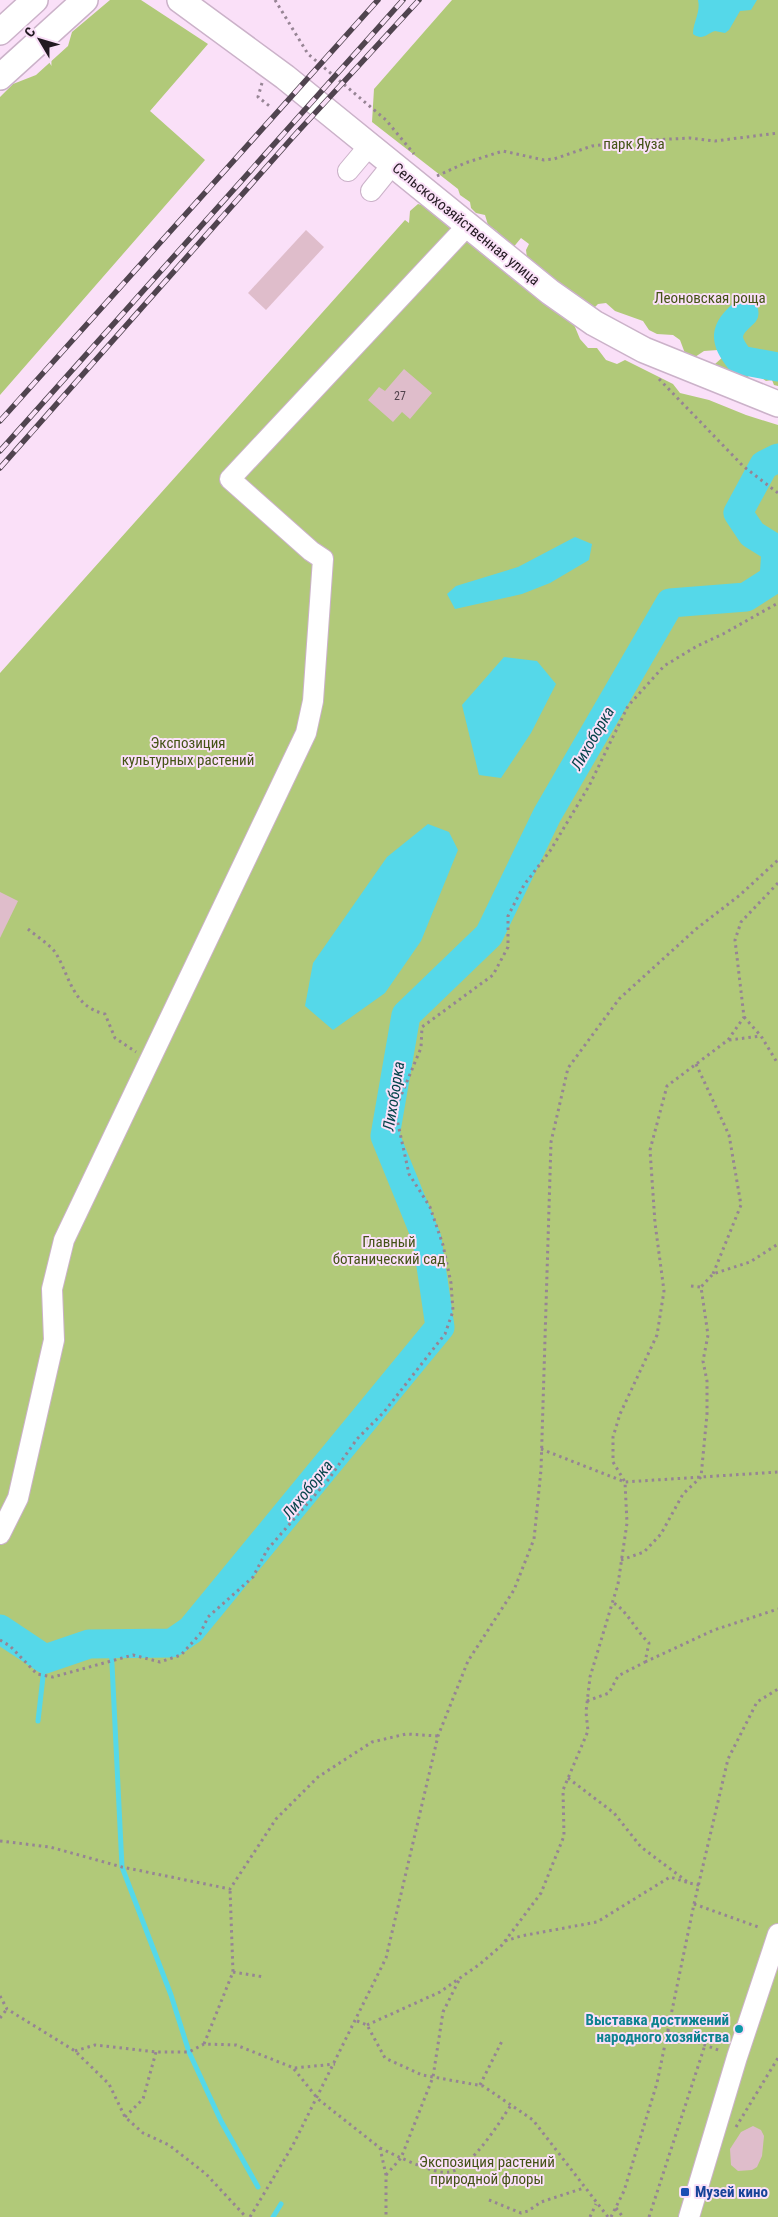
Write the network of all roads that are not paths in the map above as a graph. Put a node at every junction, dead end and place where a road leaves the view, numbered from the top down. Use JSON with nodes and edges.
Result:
{"nodes":[{"id":1,"x":18,"y":0,"type":"edge"},
{"id":2,"x":35,"y":0,"type":"edge"},
{"id":3,"x":73,"y":0,"type":"edge"},
{"id":4,"x":85,"y":0,"type":"edge"},
{"id":5,"x":180,"y":0,"type":"edge"},
{"id":6,"x":0,"y":15,"type":"edge"},
{"id":7,"x":0,"y":32,"type":"edge"},
{"id":8,"x":0,"y":63,"type":"edge"},
{"id":9,"x":0,"y":77,"type":"edge"},
{"id":10,"x":369,"y":146,"type":"junction"},
{"id":11,"x":392,"y":165,"type":"junction"},
{"id":12,"x":348,"y":171,"type":"dead end"},
{"id":13,"x":371,"y":191,"type":"dead end"},
{"id":14,"x":467,"y":226,"type":"junction"},
{"id":15,"x":778,"y":404,"type":"edge"},
{"id":16,"x":0,"y":1534,"type":"edge"},
{"id":17,"x":772,"y":1932,"type":"edge"},
{"id":18,"x":689,"y":2217,"type":"edge"}],
"edges":[{"from":1,"to":6,"type":"main road"},
{"from":2,"to":7,"type":"main road"},
{"from":3,"to":8,"type":"main road"},
{"from":4,"to":9,"type":"main road"},
{"from":5,"to":10,"type":"main road","name":"Сельскохозяйственная улица"},
{"from":10,"to":11,"type":"main road","name":"Сельскохозяйственная улица"},
{"from":10,"to":12,"type":"street"},
{"from":11,"to":13,"type":"street"},
{"from":11,"to":14,"type":"main road","name":"Сельскохозяйственная улица"},
{"from":14,"to":15,"type":"main road","name":"Сельскохозяйственная улица"},
{"from":14,"to":16,"type":"street"},
{"from":17,"to":18,"type":"street"}]}
